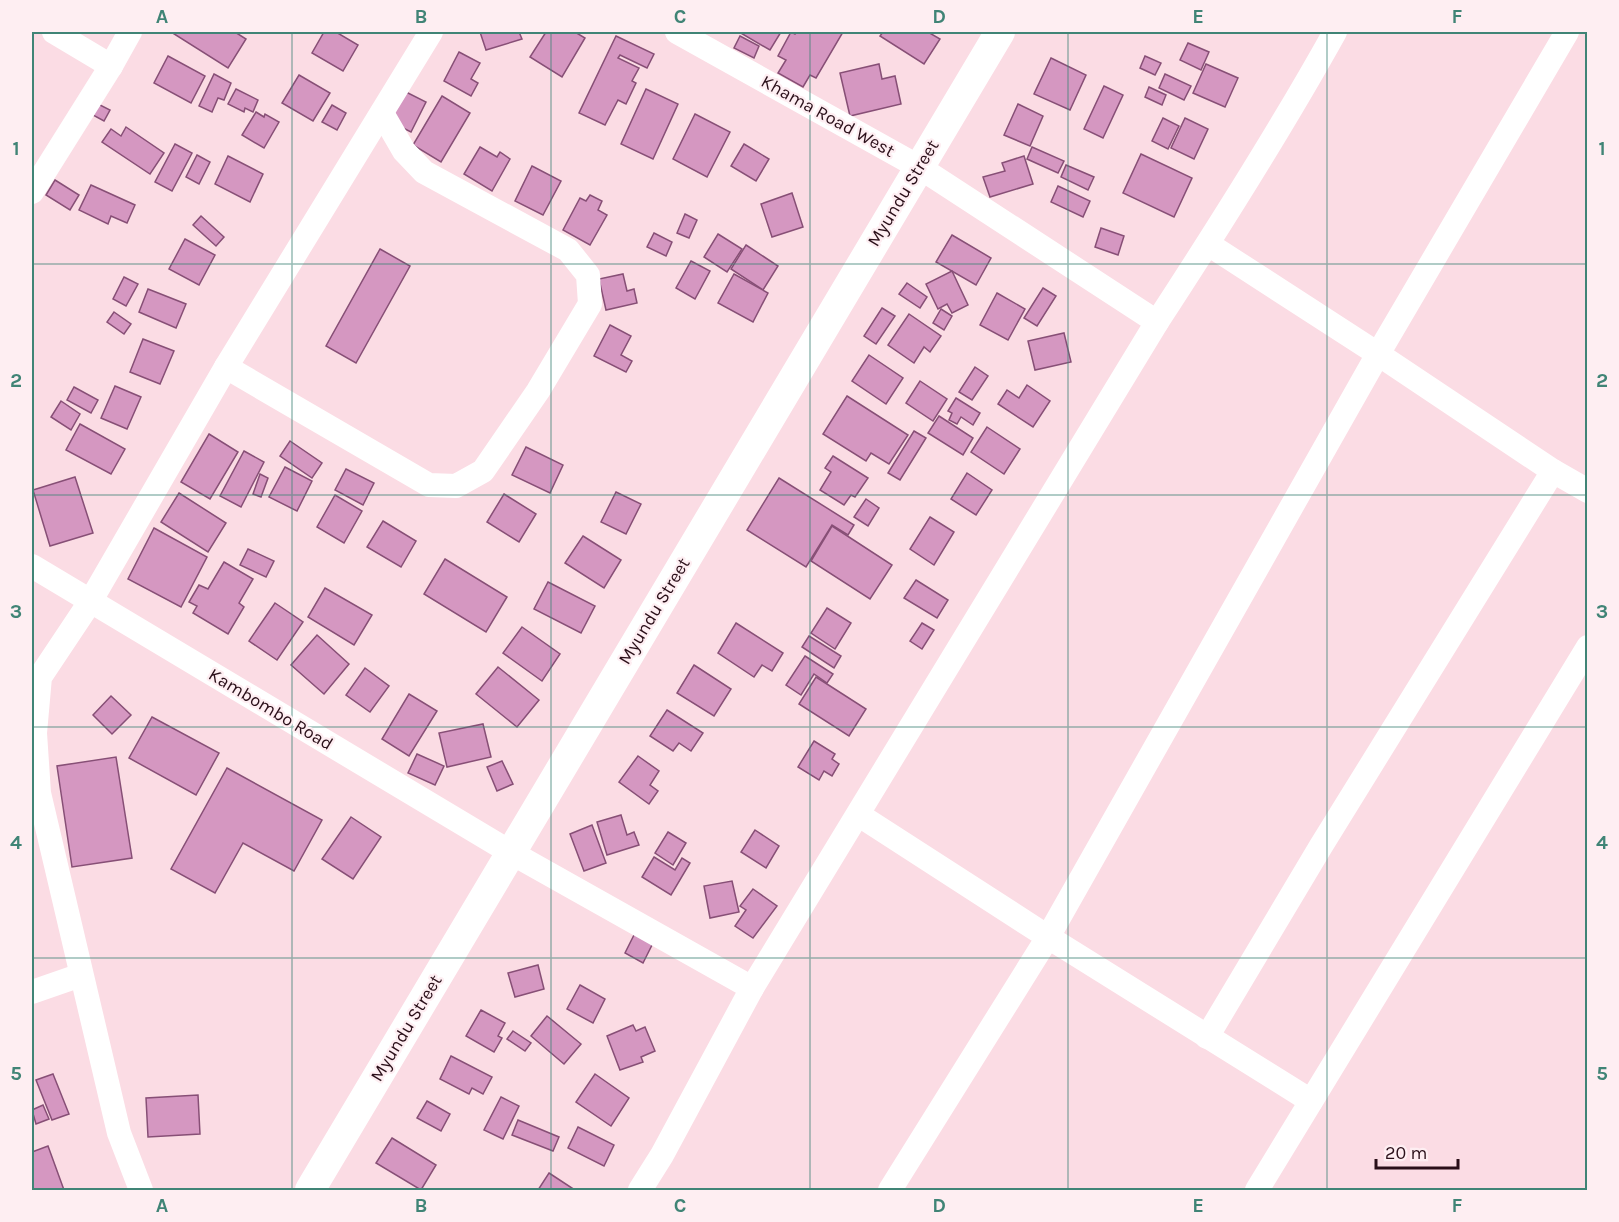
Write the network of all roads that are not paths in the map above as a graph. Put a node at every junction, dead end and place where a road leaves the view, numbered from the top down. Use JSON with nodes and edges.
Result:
{"nodes":[{"id":1,"x":54,"y":32,"type":"edge"},
{"id":2,"x":130,"y":32,"type":"edge"},
{"id":3,"x":431,"y":32,"type":"edge"},
{"id":4,"x":677,"y":32,"type":"edge"},
{"id":5,"x":1000,"y":32,"type":"edge"},
{"id":6,"x":1335,"y":32,"type":"edge"},
{"id":7,"x":1567,"y":32,"type":"edge"},
{"id":8,"x":111,"y":66,"type":"junction"},
{"id":9,"x":382,"y":113,"type":"junction"},
{"id":10,"x":919,"y":167,"type":"junction"},
{"id":11,"x":32,"y":192,"type":"edge"},
{"id":12,"x":1208,"y":244,"type":"junction"},
{"id":13,"x":1157,"y":322,"type":"junction"},
{"id":14,"x":1378,"y":354,"type":"junction"},
{"id":15,"x":226,"y":367,"type":"junction"},
{"id":16,"x":1553,"y":471,"type":"junction"},
{"id":17,"x":1587,"y":491,"type":"edge"},
{"id":18,"x":32,"y":566,"type":"edge"},
{"id":19,"x":90,"y":602,"type":"junction"},
{"id":20,"x":1587,"y":647,"type":"edge"},
{"id":21,"x":859,"y":814,"type":"junction"},
{"id":22,"x":510,"y":852,"type":"junction"},
{"id":23,"x":1047,"y":937,"type":"junction"},
{"id":24,"x":81,"y":975,"type":"junction"},
{"id":25,"x":752,"y":988,"type":"junction"},
{"id":26,"x":32,"y":992,"type":"edge"},
{"id":27,"x":1207,"y":1037,"type":"junction"},
{"id":28,"x":1311,"y":1101,"type":"junction"},
{"id":29,"x":141,"y":1191,"type":"edge"},
{"id":30,"x":310,"y":1191,"type":"edge"},
{"id":31,"x":640,"y":1191,"type":"edge"},
{"id":32,"x":890,"y":1191,"type":"edge"},
{"id":33,"x":1257,"y":1191,"type":"edge"}],
"edges":[{"from":1,"to":8,"type":"street"},
{"from":2,"to":8,"type":"street"},
{"from":3,"to":9,"type":"street"},
{"from":4,"to":10,"type":"street","name":"Khama Road West"},
{"from":5,"to":10,"type":"street","name":"Myundu Street"},
{"from":6,"to":12,"type":"street"},
{"from":7,"to":14,"type":"street"},
{"from":8,"to":11,"type":"street"},
{"from":9,"to":15,"type":"street"},
{"from":9,"to":15,"type":"street"},
{"from":10,"to":13,"type":"street","name":"Khama Road West"},
{"from":10,"to":22,"type":"street","name":"Myundu Street"},
{"from":12,"to":13,"type":"street"},
{"from":12,"to":14,"type":"street"},
{"from":13,"to":21,"type":"street"},
{"from":14,"to":16,"type":"street"},
{"from":14,"to":23,"type":"street"},
{"from":15,"to":19,"type":"street"},
{"from":16,"to":17,"type":"street"},
{"from":16,"to":27,"type":"street"},
{"from":18,"to":19,"type":"street","name":"Kambombo Road"},
{"from":19,"to":22,"type":"street","name":"Kambombo Road"},
{"from":19,"to":24,"type":"street"},
{"from":20,"to":28,"type":"street"},
{"from":21,"to":23,"type":"street"},
{"from":21,"to":25,"type":"street"},
{"from":22,"to":25,"type":"street","name":"Kambombo Road"},
{"from":22,"to":30,"type":"street","name":"Myundu Street"},
{"from":23,"to":27,"type":"street"},
{"from":23,"to":32,"type":"street"},
{"from":24,"to":26,"type":"street"},
{"from":24,"to":29,"type":"street"},
{"from":25,"to":31,"type":"street"},
{"from":27,"to":28,"type":"street"},
{"from":28,"to":33,"type":"street"}]}
